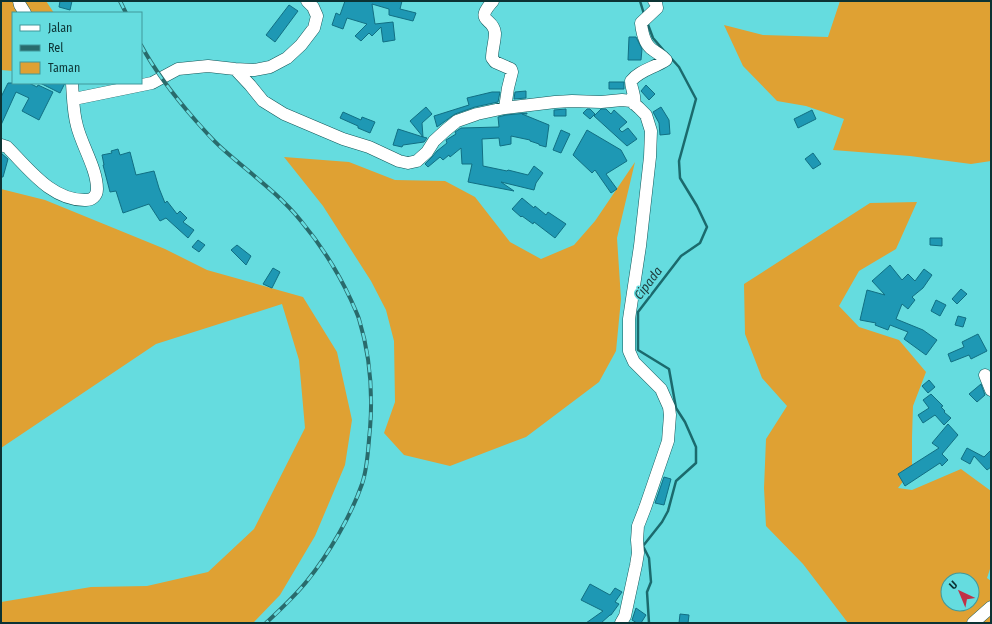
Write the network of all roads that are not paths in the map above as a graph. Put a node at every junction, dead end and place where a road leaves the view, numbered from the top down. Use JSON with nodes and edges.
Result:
{"nodes":[{"id":1,"x":20,"y":1,"type":"edge"},
{"id":2,"x":307,"y":1,"type":"edge"},
{"id":3,"x":493,"y":1,"type":"edge"},
{"id":4,"x":654,"y":1,"type":"edge"},
{"id":5,"x":24,"y":12,"type":"edge"},
{"id":6,"x":235,"y":69,"type":"junction"},
{"id":7,"x":72,"y":84,"type":"edge"},
{"id":8,"x":74,"y":99,"type":"junction"},
{"id":9,"x":634,"y":104,"type":"junction"},
{"id":10,"x":505,"y":108,"type":"junction"},
{"id":11,"x":1,"y":145,"type":"edge"},
{"id":12,"x":985,"y":375,"type":"dead end"},
{"id":13,"x":991,"y":390,"type":"edge"},
{"id":14,"x":991,"y":607,"type":"edge"},
{"id":15,"x":621,"y":623,"type":"edge"},
{"id":16,"x":973,"y":623,"type":"edge"}],
"edges":[{"from":1,"to":5,"type":"street"},
{"from":2,"to":6,"type":"street"},
{"from":3,"to":10,"type":"street"},
{"from":4,"to":9,"type":"street"},
{"from":6,"to":8,"type":"street"},
{"from":6,"to":10,"type":"street"},
{"from":7,"to":8,"type":"street"},
{"from":8,"to":11,"type":"street"},
{"from":9,"to":10,"type":"street"},
{"from":9,"to":15,"type":"street"},
{"from":12,"to":13,"type":"street"},
{"from":14,"to":16,"type":"street"}]}
